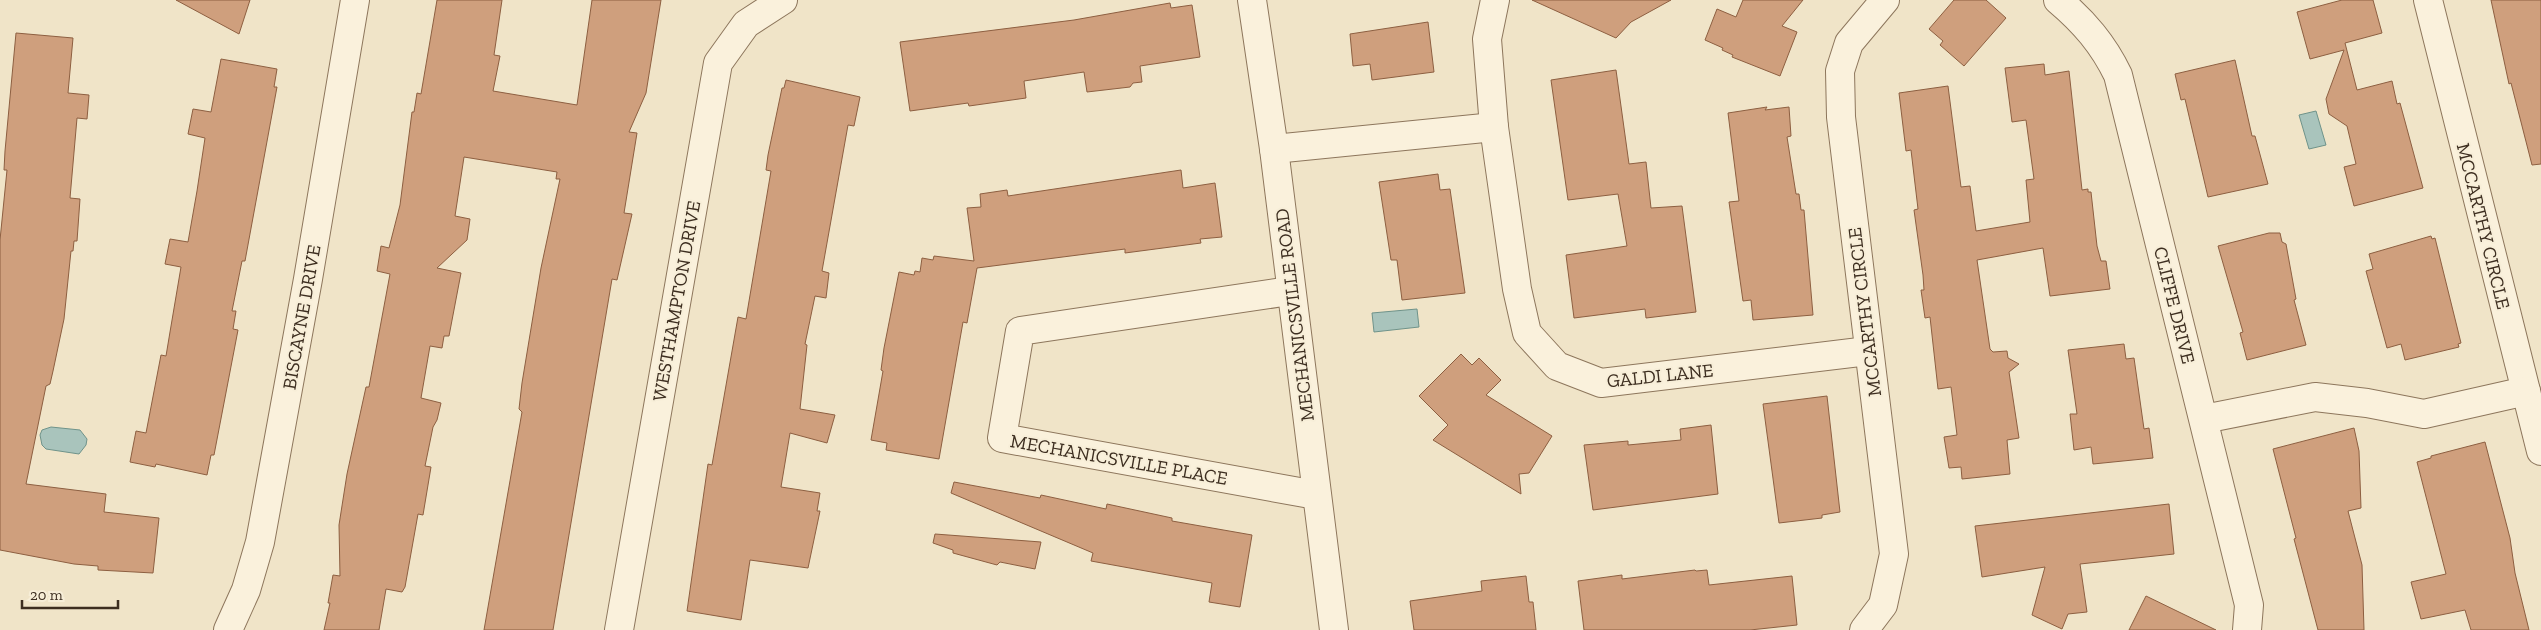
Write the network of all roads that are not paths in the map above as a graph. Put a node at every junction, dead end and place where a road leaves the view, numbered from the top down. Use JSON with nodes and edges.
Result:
{"nodes":[{"id":1,"x":355,"y":0,"type":"edge"},
{"id":2,"x":783,"y":0,"type":"edge"},
{"id":3,"x":1252,"y":0,"type":"edge"},
{"id":4,"x":1495,"y":0,"type":"edge"},
{"id":5,"x":1886,"y":0,"type":"edge"},
{"id":6,"x":2058,"y":0,"type":"edge"},
{"id":7,"x":2428,"y":0,"type":"edge"},
{"id":8,"x":1494,"y":128,"type":"junction"},
{"id":9,"x":1274,"y":149,"type":"junction"},
{"id":10,"x":1290,"y":291,"type":"junction"},
{"id":11,"x":1868,"y":351,"type":"junction"},
{"id":12,"x":2526,"y":392,"type":"junction"},
{"id":13,"x":2204,"y":419,"type":"junction"},
{"id":14,"x":2541,"y":451,"type":"edge"},
{"id":15,"x":1316,"y":495,"type":"junction"},
{"id":16,"x":228,"y":630,"type":"edge"},
{"id":17,"x":619,"y":630,"type":"edge"},
{"id":18,"x":1334,"y":630,"type":"edge"},
{"id":19,"x":1864,"y":630,"type":"edge"},
{"id":20,"x":2246,"y":630,"type":"edge"}],
"edges":[{"from":1,"to":16,"type":"street","name":"BISCAYNE DRIVE"},
{"from":2,"to":17,"type":"street","name":"WESTHAMPTON DRIVE"},
{"from":3,"to":9,"type":"street","name":"MECHANICSVILLE ROAD"},
{"from":4,"to":8,"type":"street","name":"GALDI LANE"},
{"from":5,"to":11,"type":"street","name":"MCCARTHY CIRCLE"},
{"from":6,"to":13,"type":"street","name":"CLIFFE DRIVE"},
{"from":7,"to":12,"type":"street","name":"MCCARTHY CIRCLE"},
{"from":8,"to":9,"type":"street"},
{"from":8,"to":11,"type":"street","name":"GALDI LANE"},
{"from":9,"to":10,"type":"street","name":"MECHANICSVILLE ROAD"},
{"from":10,"to":15,"type":"street","name":"MECHANICSVILLE ROAD"},
{"from":10,"to":15,"type":"street","name":"MECHANICSVILLE PLACE"},
{"from":11,"to":19,"type":"street","name":"MCCARTHY CIRCLE"},
{"from":12,"to":13,"type":"street"},
{"from":12,"to":14,"type":"street","name":"MCCARTHY CIRCLE"},
{"from":13,"to":20,"type":"street","name":"CLIFFE DRIVE"},
{"from":15,"to":18,"type":"street","name":"MECHANICSVILLE ROAD"}]}
